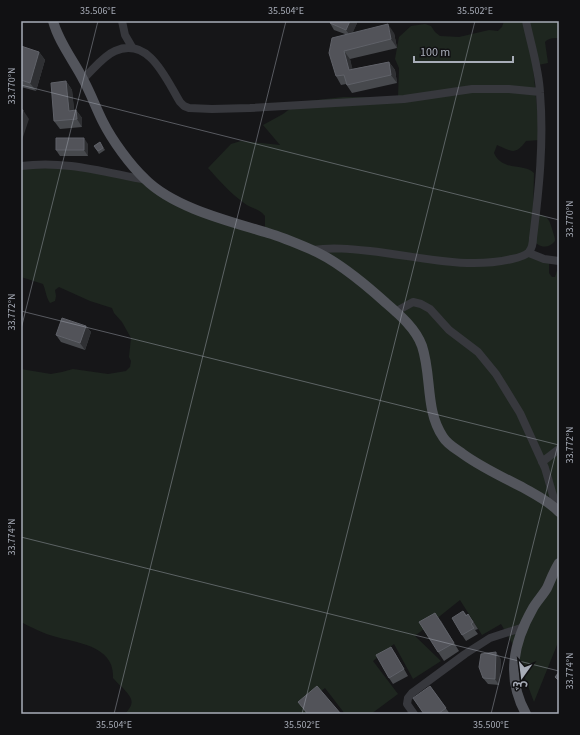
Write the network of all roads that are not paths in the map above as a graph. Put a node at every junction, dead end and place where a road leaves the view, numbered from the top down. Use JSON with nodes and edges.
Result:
{"nodes":[{"id":1,"x":53,"y":21,"type":"edge"},
{"id":2,"x":122,"y":21,"type":"edge"},
{"id":3,"x":526,"y":21,"type":"edge"},
{"id":4,"x":132,"y":47,"type":"junction"},
{"id":5,"x":83,"y":79,"type":"junction"},
{"id":6,"x":540,"y":92,"type":"junction"},
{"id":7,"x":21,"y":166,"type":"edge"},
{"id":8,"x":146,"y":180,"type":"junction"},
{"id":9,"x":312,"y":250,"type":"junction"},
{"id":10,"x":528,"y":253,"type":"junction"},
{"id":11,"x":559,"y":261,"type":"edge"},
{"id":12,"x":395,"y":312,"type":"junction"},
{"id":13,"x":559,"y":449,"type":"edge"},
{"id":14,"x":542,"y":462,"type":"junction"},
{"id":15,"x":558,"y":511,"type":"edge"},
{"id":16,"x":559,"y":563,"type":"edge"},
{"id":17,"x":524,"y":627,"type":"junction"},
{"id":18,"x":414,"y":714,"type":"edge"},
{"id":19,"x":526,"y":714,"type":"edge"}],
"edges":[{"from":1,"to":5,"type":"main road"},
{"from":2,"to":4,"type":"street"},
{"from":3,"to":6,"type":"street"},
{"from":4,"to":5,"type":"street"},
{"from":4,"to":6,"type":"street"},
{"from":5,"to":8,"type":"main road"},
{"from":6,"to":10,"type":"street"},
{"from":7,"to":8,"type":"street"},
{"from":8,"to":9,"type":"main road"},
{"from":9,"to":10,"type":"street"},
{"from":9,"to":12,"type":"main road"},
{"from":10,"to":11,"type":"street"},
{"from":12,"to":14,"type":"street"},
{"from":12,"to":15,"type":"main road"},
{"from":13,"to":14,"type":"street"},
{"from":14,"to":15,"type":"street"},
{"from":16,"to":17,"type":"main road"},
{"from":17,"to":18,"type":"street"},
{"from":17,"to":19,"type":"main road"}]}
